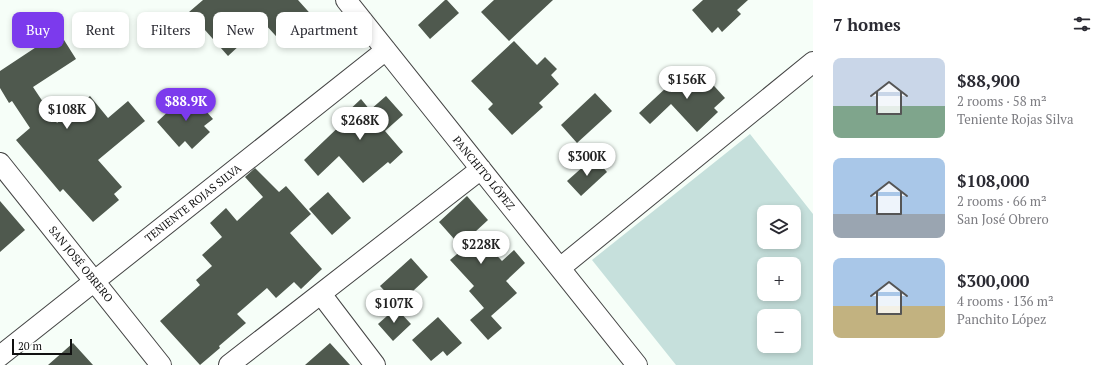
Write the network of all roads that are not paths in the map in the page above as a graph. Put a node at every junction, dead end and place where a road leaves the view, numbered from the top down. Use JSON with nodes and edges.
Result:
{"nodes":[{"id":1,"x":346,"y":0,"type":"edge"},
{"id":2,"x":386,"y":50,"type":"junction"},
{"id":3,"x":813,"y":62,"type":"edge"},
{"id":4,"x":0,"y":163,"type":"edge"},
{"id":5,"x":481,"y":169,"type":"junction"},
{"id":6,"x":560,"y":268,"type":"junction"},
{"id":7,"x":94,"y":281,"type":"junction"},
{"id":8,"x":321,"y":294,"type":"junction"},
{"id":9,"x":0,"y":356,"type":"edge"},
{"id":10,"x":161,"y":365,"type":"edge"},
{"id":11,"x":229,"y":365,"type":"edge"},
{"id":12,"x":375,"y":365,"type":"edge"},
{"id":13,"x":638,"y":365,"type":"edge"}],
"edges":[{"from":1,"to":2,"type":"street","name":"PANCHITO LÓPEZ"},
{"from":2,"to":5,"type":"street","name":"PANCHITO LÓPEZ"},
{"from":2,"to":7,"type":"street","name":"TENIENTE ROJAS SILVA"},
{"from":3,"to":6,"type":"street"},
{"from":4,"to":7,"type":"street","name":"SAN JOSÉ OBRERO"},
{"from":5,"to":6,"type":"street","name":"PANCHITO LÓPEZ"},
{"from":5,"to":8,"type":"street"},
{"from":6,"to":13,"type":"street","name":"PANCHITO LÓPEZ"},
{"from":7,"to":9,"type":"street","name":"TENIENTE ROJAS SILVA"},
{"from":7,"to":10,"type":"street","name":"SAN JOSÉ OBRERO"},
{"from":8,"to":11,"type":"street"},
{"from":8,"to":12,"type":"street"}]}
